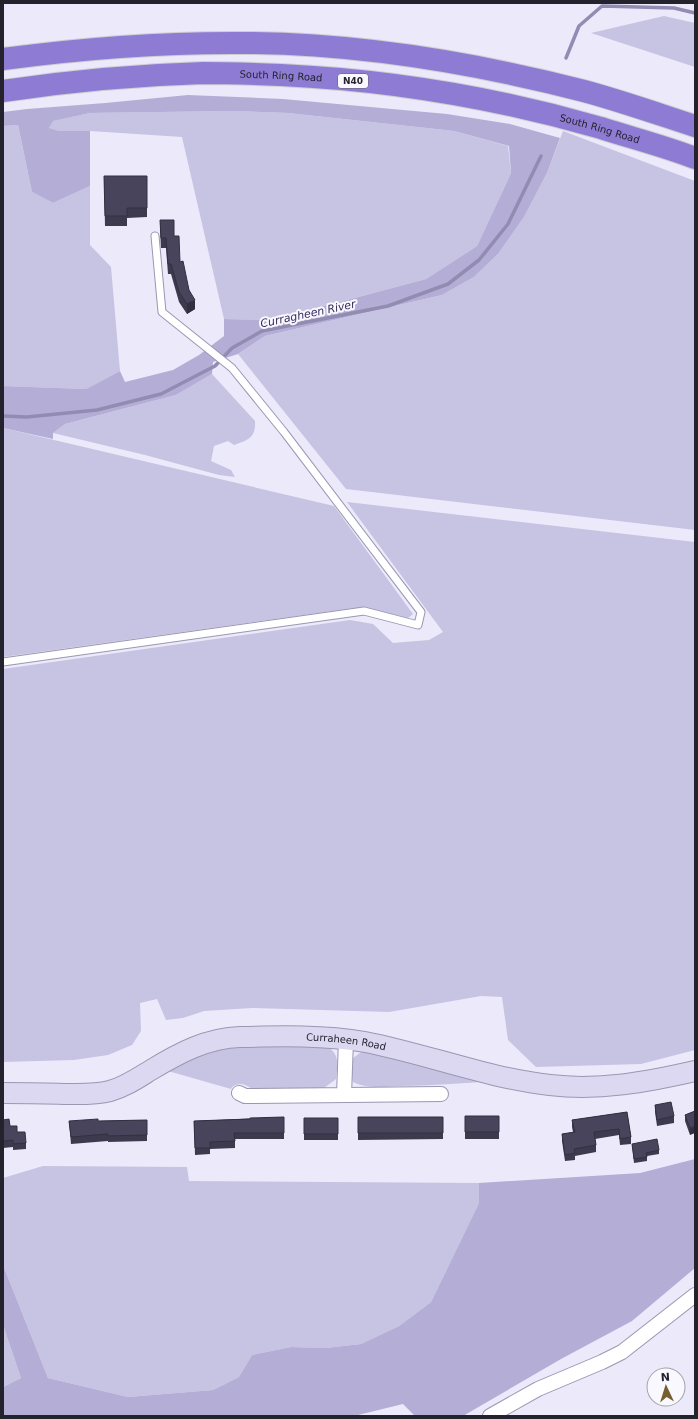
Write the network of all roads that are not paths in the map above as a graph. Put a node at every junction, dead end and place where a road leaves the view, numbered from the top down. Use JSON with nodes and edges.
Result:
{"nodes":[{"id":1,"x":3,"y":59,"type":"edge"},
{"id":2,"x":3,"y":91,"type":"edge"},
{"id":3,"x":695,"y":126,"type":"edge"},
{"id":4,"x":695,"y":158,"type":"edge"},
{"id":5,"x":155,"y":236,"type":"dead end"},
{"id":6,"x":3,"y":662,"type":"edge"},
{"id":7,"x":346,"y":1040,"type":"junction"},
{"id":8,"x":695,"y":1071,"type":"edge"},
{"id":9,"x":3,"y":1093,"type":"edge"},
{"id":10,"x":239,"y":1093,"type":"dead end"},
{"id":11,"x":441,"y":1094,"type":"dead end"},
{"id":12,"x":344,"y":1095,"type":"junction"},
{"id":13,"x":695,"y":1295,"type":"edge"},
{"id":14,"x":490,"y":1416,"type":"edge"}],
"edges":[{"from":1,"to":3,"type":"highway"},
{"from":2,"to":4,"type":"highway","name":"South Ring Road","number":"N40"},
{"from":5,"to":6,"type":"lane"},
{"from":7,"to":8,"type":"street","name":"Curraheen Road"},
{"from":7,"to":9,"type":"street","name":"Curraheen Road"},
{"from":7,"to":12,"type":"street"},
{"from":10,"to":12,"type":"street"},
{"from":11,"to":12,"type":"street"},
{"from":13,"to":14,"type":"street"}]}
